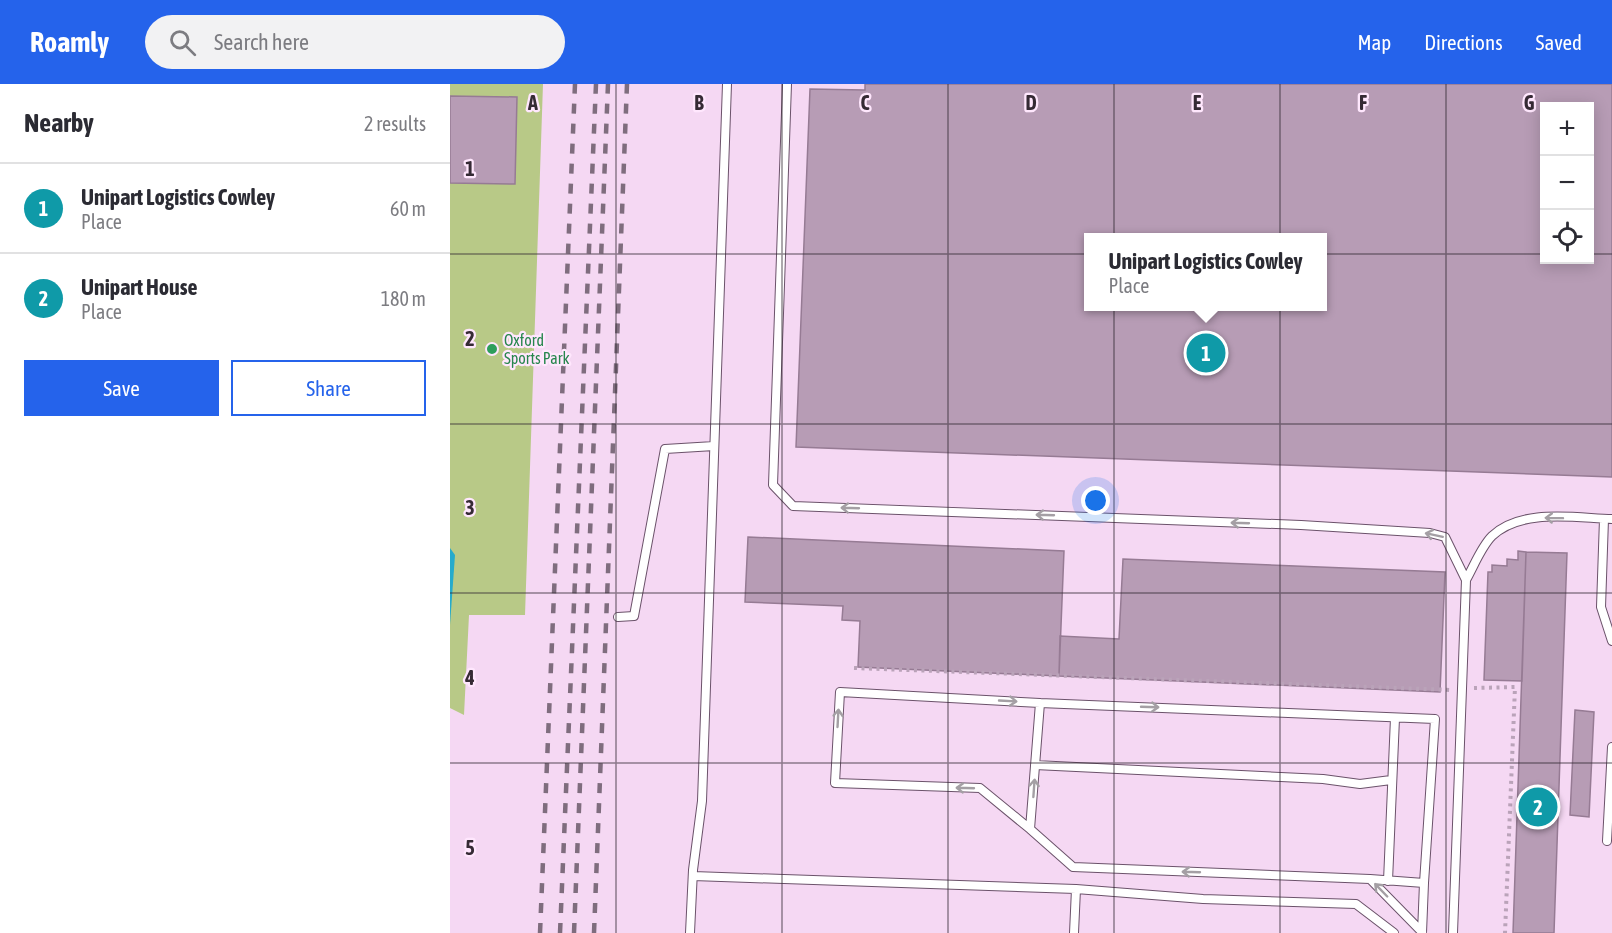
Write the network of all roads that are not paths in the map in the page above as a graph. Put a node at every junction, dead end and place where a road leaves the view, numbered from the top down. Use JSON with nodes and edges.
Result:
{"nodes":[{"id":1,"x":727,"y":84,"type":"edge"},
{"id":2,"x":787,"y":84,"type":"edge"},
{"id":3,"x":714,"y":446,"type":"junction"},
{"id":4,"x":1608,"y":519,"type":"edge"},
{"id":5,"x":1466,"y":580,"type":"junction"},
{"id":6,"x":618,"y":617,"type":"dead end"},
{"id":7,"x":1612,"y":641,"type":"edge"},
{"id":8,"x":1040,"y":703,"type":"junction"},
{"id":9,"x":1395,"y":718,"type":"junction"},
{"id":10,"x":1612,"y":747,"type":"edge"},
{"id":11,"x":1035,"y":765,"type":"junction"},
{"id":12,"x":1391,"y":780,"type":"junction"},
{"id":13,"x":1030,"y":829,"type":"junction"},
{"id":14,"x":1607,"y":841,"type":"dead end"},
{"id":15,"x":693,"y":876,"type":"junction"},
{"id":16,"x":1370,"y":879,"type":"junction"},
{"id":17,"x":1388,"y":880,"type":"junction"},
{"id":18,"x":1424,"y":883,"type":"junction"},
{"id":19,"x":1076,"y":888,"type":"junction"},
{"id":20,"x":690,"y":933,"type":"edge"},
{"id":21,"x":1074,"y":933,"type":"edge"},
{"id":22,"x":1394,"y":933,"type":"edge"},
{"id":23,"x":1422,"y":933,"type":"edge"},
{"id":24,"x":1453,"y":933,"type":"edge"}],
"edges":[{"from":1,"to":3,"type":"lane"},
{"from":5,"to":2,"type":"lane","one_way":true},
{"from":3,"to":6,"type":"lane"},
{"from":3,"to":15,"type":"lane"},
{"from":4,"to":5,"type":"lane","one_way":true},
{"from":4,"to":7,"type":"lane"},
{"from":5,"to":24,"type":"lane"},
{"from":8,"to":9,"type":"lane","one_way":true},
{"from":8,"to":11,"type":"lane"},
{"from":13,"to":8,"type":"lane","one_way":true},
{"from":9,"to":12,"type":"lane"},
{"from":9,"to":18,"type":"lane"},
{"from":10,"to":14,"type":"lane"},
{"from":11,"to":12,"type":"lane"},
{"from":13,"to":11,"type":"lane","one_way":true},
{"from":12,"to":17,"type":"lane"},
{"from":16,"to":13,"type":"lane","one_way":true},
{"from":15,"to":19,"type":"lane"},
{"from":15,"to":20,"type":"lane"},
{"from":16,"to":17,"type":"lane"},
{"from":23,"to":16,"type":"lane","one_way":true},
{"from":17,"to":18,"type":"lane"},
{"from":18,"to":23,"type":"lane"},
{"from":19,"to":21,"type":"lane"},
{"from":19,"to":22,"type":"lane"}]}
